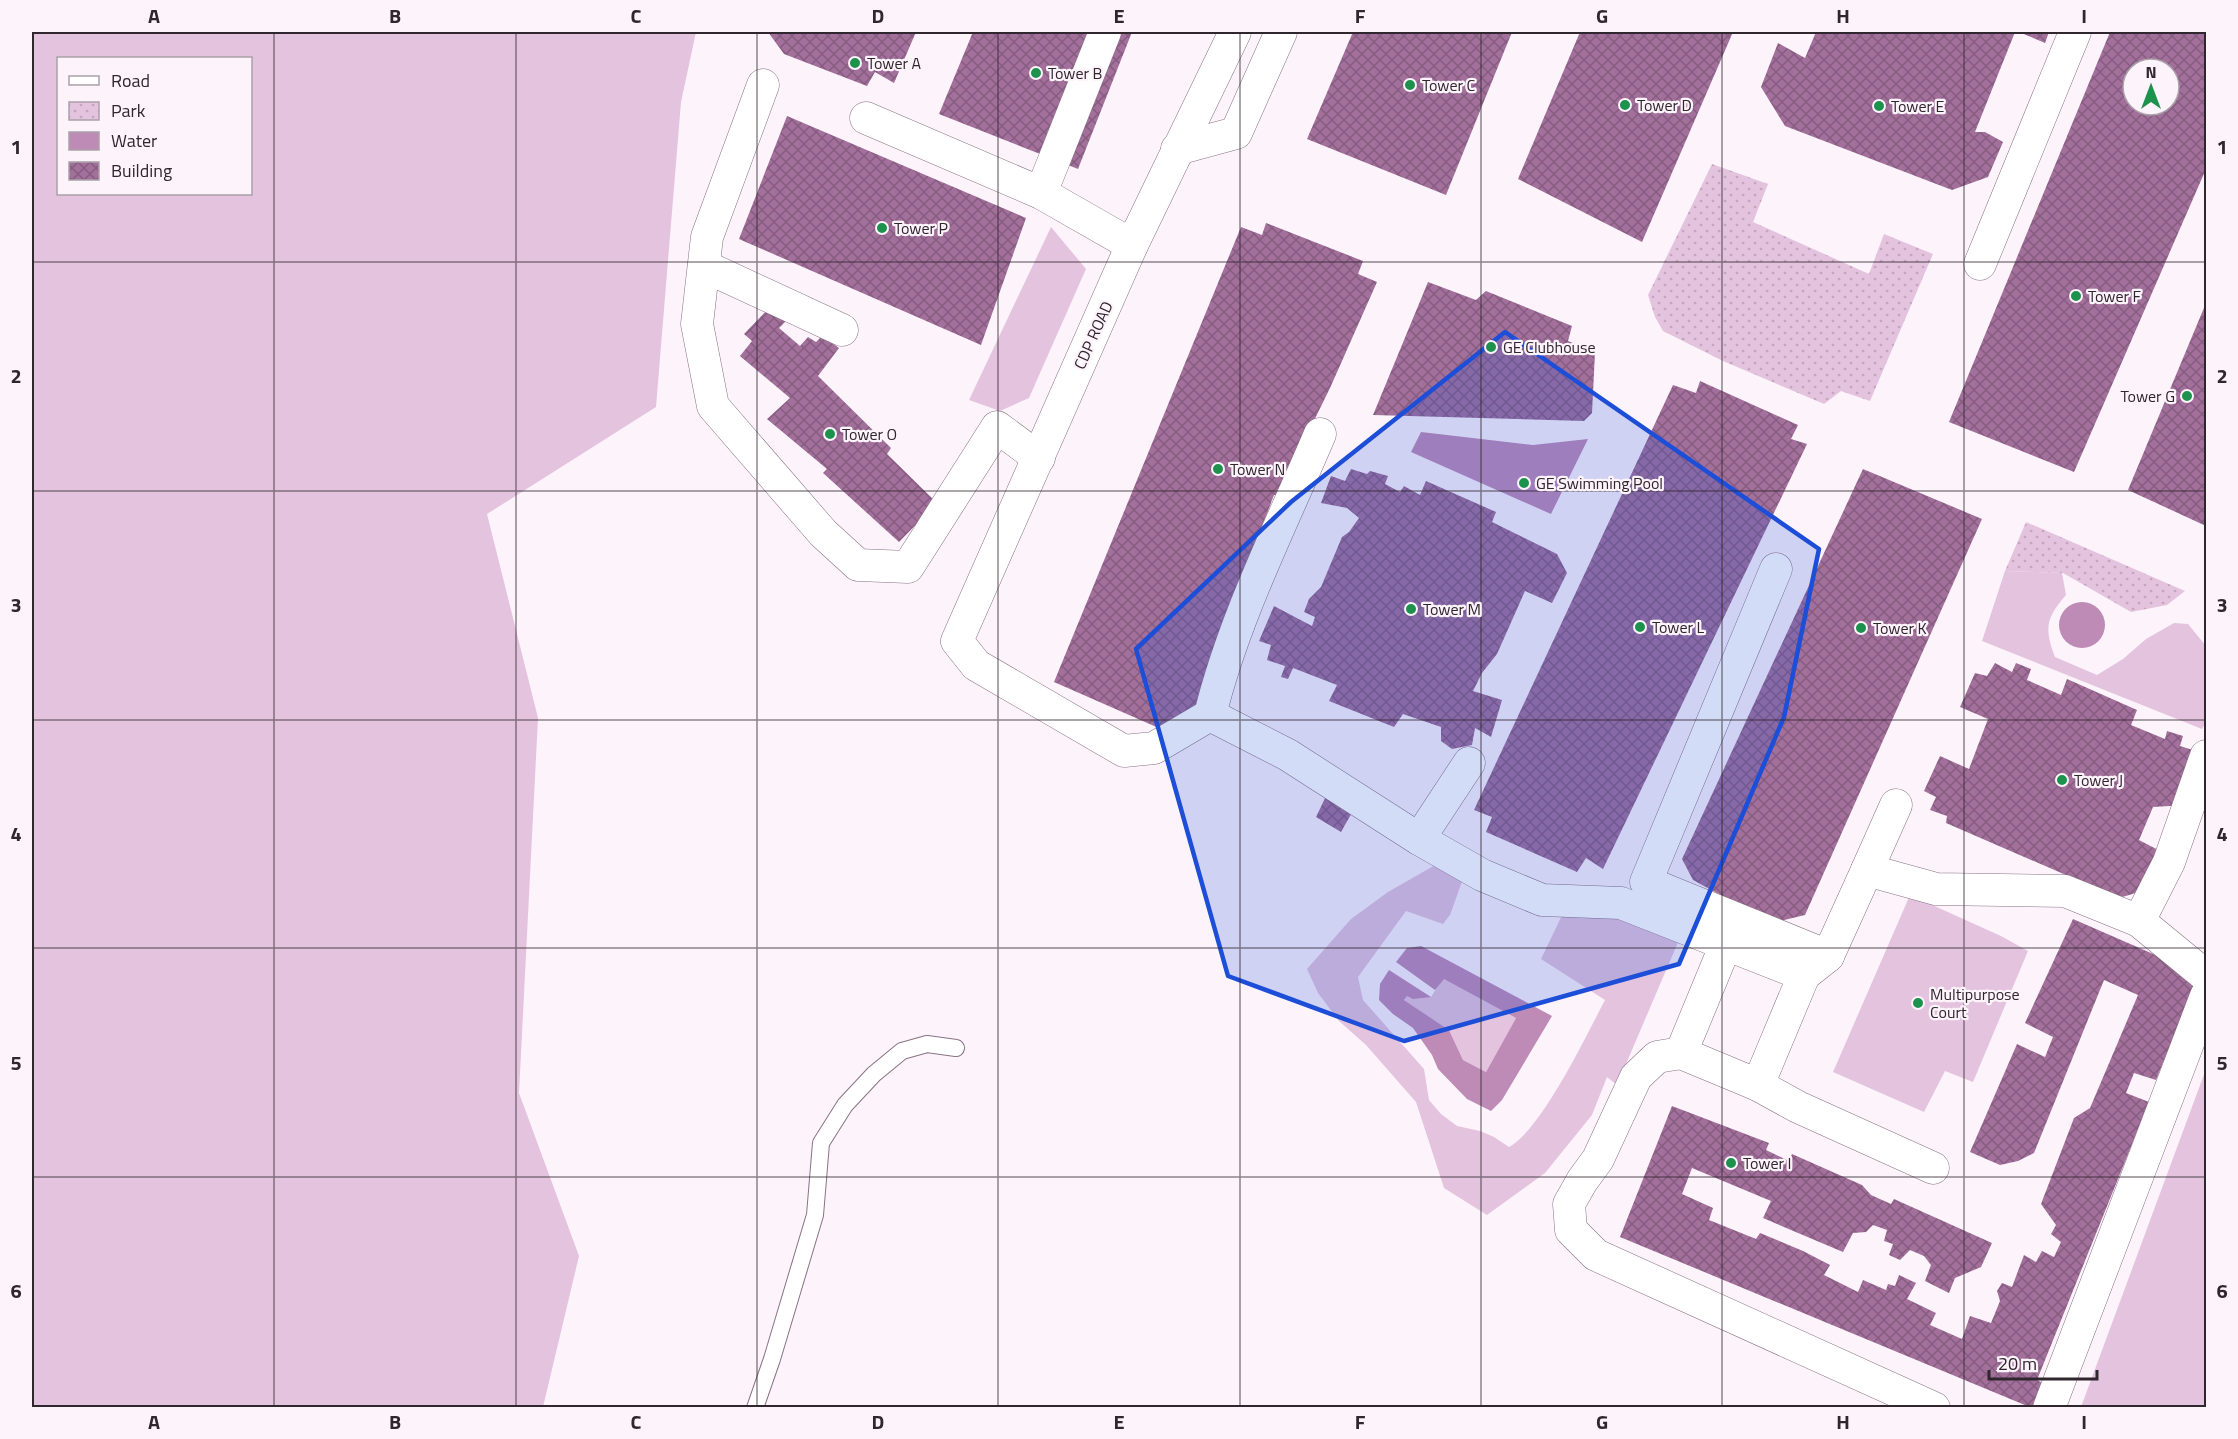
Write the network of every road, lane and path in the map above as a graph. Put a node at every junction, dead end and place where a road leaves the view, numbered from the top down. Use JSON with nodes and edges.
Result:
{"nodes":[{"id":1,"x":1105,"y":32,"type":"edge"},
{"id":2,"x":1235,"y":32,"type":"edge"},
{"id":3,"x":1281,"y":32,"type":"edge"},
{"id":4,"x":2075,"y":32,"type":"edge"},
{"id":5,"x":763,"y":85,"type":"dead end"},
{"id":6,"x":866,"y":118,"type":"dead end"},
{"id":7,"x":1177,"y":149,"type":"junction"},
{"id":8,"x":1041,"y":193,"type":"junction"},
{"id":9,"x":1132,"y":244,"type":"junction"},
{"id":10,"x":1980,"y":264,"type":"dead end"},
{"id":11,"x":704,"y":266,"type":"junction"},
{"id":12,"x":842,"y":330,"type":"dead end"},
{"id":13,"x":1320,"y":434,"type":"dead end"},
{"id":14,"x":1039,"y":458,"type":"junction"},
{"id":15,"x":1776,"y":569,"type":"dead end"},
{"id":16,"x":1210,"y":715,"type":"junction"},
{"id":17,"x":2206,"y":756,"type":"edge"},
{"id":18,"x":1469,"y":763,"type":"dead end"},
{"id":19,"x":1896,"y":805,"type":"dead end"},
{"id":20,"x":1419,"y":839,"type":"junction"},
{"id":21,"x":1867,"y":870,"type":"junction"},
{"id":22,"x":2139,"y":921,"type":"junction"},
{"id":23,"x":1726,"y":944,"type":"junction"},
{"id":24,"x":1828,"y":956,"type":"junction"},
{"id":25,"x":1804,"y":975,"type":"junction"},
{"id":26,"x":2206,"y":976,"type":"edge"},
{"id":27,"x":2206,"y":996,"type":"edge"},
{"id":28,"x":956,"y":1048,"type":"dead end"},
{"id":29,"x":1681,"y":1053,"type":"junction"},
{"id":30,"x":1758,"y":1085,"type":"junction"},
{"id":31,"x":1933,"y":1168,"type":"dead end"},
{"id":32,"x":755,"y":1407,"type":"edge"},
{"id":33,"x":1934,"y":1407,"type":"edge"},
{"id":34,"x":2049,"y":1407,"type":"edge"}],
"edges":[{"from":1,"to":8,"type":"street"},
{"from":2,"to":7,"type":"street","name":"CDP ROAD"},
{"from":3,"to":7,"type":"street"},
{"from":4,"to":10,"type":"street"},
{"from":5,"to":11,"type":"street"},
{"from":6,"to":8,"type":"street"},
{"from":7,"to":9,"type":"street","name":"CDP ROAD"},
{"from":8,"to":9,"type":"street"},
{"from":9,"to":14,"type":"street","name":"CDP ROAD"},
{"from":11,"to":12,"type":"street"},
{"from":11,"to":14,"type":"street"},
{"from":13,"to":16,"type":"street"},
{"from":14,"to":16,"type":"street","name":"CDP ROAD"},
{"from":15,"to":24,"type":"street"},
{"from":16,"to":20,"type":"street"},
{"from":17,"to":22,"type":"street"},
{"from":18,"to":20,"type":"street"},
{"from":19,"to":21,"type":"street"},
{"from":20,"to":23,"type":"street"},
{"from":21,"to":22,"type":"street"},
{"from":21,"to":24,"type":"street"},
{"from":22,"to":26,"type":"street"},
{"from":23,"to":25,"type":"street"},
{"from":23,"to":29,"type":"street"},
{"from":24,"to":25,"type":"street"},
{"from":25,"to":30,"type":"street"},
{"from":27,"to":34,"type":"street"},
{"from":28,"to":32,"type":"lane"},
{"from":29,"to":30,"type":"street"},
{"from":29,"to":33,"type":"street"},
{"from":30,"to":31,"type":"street"}]}
